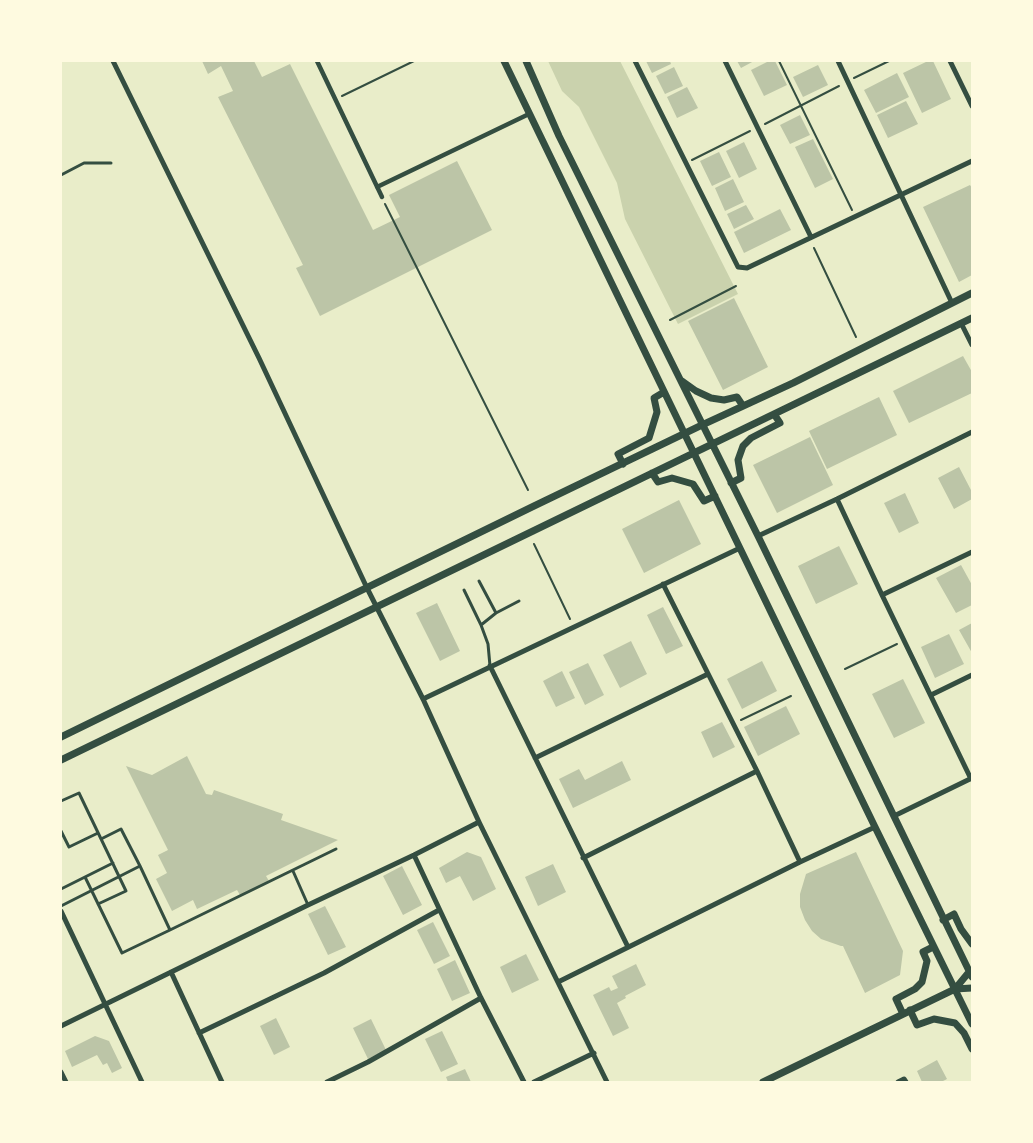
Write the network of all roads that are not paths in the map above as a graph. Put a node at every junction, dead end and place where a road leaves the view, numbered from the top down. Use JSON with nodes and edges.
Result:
{"nodes":[{"id":1,"x":113,"y":61,"type":"edge"},
{"id":2,"x":317,"y":61,"type":"edge"},
{"id":3,"x":504,"y":61,"type":"edge"},
{"id":4,"x":526,"y":61,"type":"edge"},
{"id":5,"x":635,"y":61,"type":"edge"},
{"id":6,"x":724,"y":61,"type":"edge"},
{"id":7,"x":838,"y":61,"type":"edge"},
{"id":8,"x":950,"y":61,"type":"edge"},
{"id":9,"x":972,"y":106,"type":"edge"},
{"id":10,"x":529,"y":114,"type":"junction"},
{"id":11,"x":972,"y":161,"type":"edge"},
{"id":12,"x":111,"y":164,"type":"dead end"},
{"id":13,"x":61,"y":175,"type":"edge"},
{"id":14,"x":377,"y":187,"type":"junction"},
{"id":15,"x":901,"y":194,"type":"junction"},
{"id":16,"x":382,"y":197,"type":"road end"},
{"id":17,"x":811,"y":238,"type":"junction"},
{"id":18,"x":972,"y":293,"type":"edge"},
{"id":19,"x":952,"y":303,"type":"junction"},
{"id":20,"x":972,"y":318,"type":"edge"},
{"id":21,"x":961,"y":323,"type":"junction"},
{"id":22,"x":972,"y":345,"type":"edge"},
{"id":23,"x":680,"y":379,"type":"junction"},
{"id":24,"x":664,"y":392,"type":"junction"},
{"id":25,"x":743,"y":406,"type":"junction"},
{"id":26,"x":774,"y":414,"type":"junction"},
{"id":27,"x":702,"y":425,"type":"junction"},
{"id":28,"x":972,"y":432,"type":"edge"},
{"id":29,"x":685,"y":434,"type":"junction"},
{"id":30,"x":712,"y":443,"type":"junction"},
{"id":31,"x":694,"y":452,"type":"junction"},
{"id":32,"x":623,"y":464,"type":"junction"},
{"id":33,"x":652,"y":473,"type":"junction"},
{"id":34,"x":731,"y":483,"type":"junction"},
{"id":35,"x":715,"y":496,"type":"junction"},
{"id":36,"x":837,"y":499,"type":"junction"},
{"id":37,"x":758,"y":536,"type":"junction"},
{"id":38,"x":740,"y":548,"type":"junction"},
{"id":39,"x":972,"y":552,"type":"edge"},
{"id":40,"x":479,"y":581,"type":"dead end"},
{"id":41,"x":663,"y":584,"type":"junction"},
{"id":42,"x":367,"y":588,"type":"junction"},
{"id":43,"x":464,"y":590,"type":"dead end"},
{"id":44,"x":882,"y":595,"type":"junction"},
{"id":45,"x":519,"y":601,"type":"dead end"},
{"id":46,"x":376,"y":607,"type":"junction"},
{"id":47,"x":496,"y":613,"type":"junction"},
{"id":48,"x":482,"y":625,"type":"junction"},
{"id":49,"x":490,"y":666,"type":"junction"},
{"id":50,"x":708,"y":674,"type":"junction"},
{"id":51,"x":972,"y":675,"type":"edge"},
{"id":52,"x":930,"y":695,"type":"junction"},
{"id":53,"x":423,"y":699,"type":"junction"},
{"id":54,"x":61,"y":737,"type":"edge"},
{"id":55,"x":535,"y":758,"type":"junction"},
{"id":56,"x":61,"y":760,"type":"edge"},
{"id":57,"x":757,"y":771,"type":"junction"},
{"id":58,"x":972,"y":778,"type":"edge"},
{"id":59,"x":61,"y":802,"type":"edge"},
{"id":60,"x":894,"y":816,"type":"junction"},
{"id":61,"x":479,"y":822,"type":"junction"},
{"id":62,"x":875,"y":827,"type":"junction"},
{"id":63,"x":61,"y":831,"type":"edge"},
{"id":64,"x":98,"y":833,"type":"junction"},
{"id":65,"x":101,"y":839,"type":"junction"},
{"id":66,"x":336,"y":849,"type":"dead end"},
{"id":67,"x":414,"y":855,"type":"junction"},
{"id":68,"x":584,"y":858,"type":"junction"},
{"id":69,"x":800,"y":862,"type":"junction"},
{"id":70,"x":113,"y":863,"type":"junction"},
{"id":71,"x":140,"y":866,"type":"junction"},
{"id":72,"x":293,"y":871,"type":"junction"},
{"id":73,"x":119,"y":876,"type":"junction"},
{"id":74,"x":85,"y":877,"type":"junction"},
{"id":75,"x":61,"y":889,"type":"edge"},
{"id":76,"x":91,"y":890,"type":"junction"},
{"id":77,"x":98,"y":904,"type":"junction"},
{"id":78,"x":308,"y":905,"type":"junction"},
{"id":79,"x":61,"y":906,"type":"edge"},
{"id":80,"x":439,"y":910,"type":"junction"},
{"id":81,"x":61,"y":911,"type":"edge"},
{"id":82,"x":943,"y":920,"type":"junction"},
{"id":83,"x":170,"y":930,"type":"junction"},
{"id":84,"x":972,"y":944,"type":"edge"},
{"id":85,"x":933,"y":946,"type":"junction"},
{"id":86,"x":628,"y":948,"type":"junction"},
{"id":87,"x":171,"y":972,"type":"junction"},
{"id":88,"x":971,"y":974,"type":"edge"},
{"id":89,"x":558,"y":982,"type":"junction"},
{"id":90,"x":972,"y":988,"type":"edge"},
{"id":91,"x":955,"y":990,"type":"junction"},
{"id":92,"x":481,"y":998,"type":"junction"},
{"id":93,"x":105,"y":1005,"type":"junction"},
{"id":94,"x":906,"y":1012,"type":"junction"},
{"id":95,"x":972,"y":1024,"type":"edge"},
{"id":96,"x":61,"y":1026,"type":"edge"},
{"id":97,"x":199,"y":1033,"type":"junction"},
{"id":98,"x":972,"y":1049,"type":"edge"},
{"id":99,"x":594,"y":1053,"type":"junction"},
{"id":100,"x":61,"y":1072,"type":"edge"},
{"id":101,"x":66,"y":1082,"type":"edge"},
{"id":102,"x":142,"y":1082,"type":"edge"},
{"id":103,"x":222,"y":1082,"type":"edge"},
{"id":104,"x":327,"y":1082,"type":"edge"},
{"id":105,"x":524,"y":1082,"type":"edge"},
{"id":106,"x":534,"y":1082,"type":"edge"},
{"id":107,"x":607,"y":1082,"type":"edge"},
{"id":108,"x":763,"y":1082,"type":"edge"},
{"id":109,"x":898,"y":1082,"type":"edge"},
{"id":110,"x":906,"y":1082,"type":"edge"}],
"edges":[{"from":1,"to":42,"type":"street"},
{"from":2,"to":14,"type":"street"},
{"from":3,"to":10,"type":"street"},
{"from":4,"to":23,"type":"street"},
{"from":5,"to":17,"type":"street"},
{"from":6,"to":17,"type":"street"},
{"from":7,"to":15,"type":"street"},
{"from":8,"to":9,"type":"street"},
{"from":10,"to":14,"type":"street"},
{"from":10,"to":24,"type":"street"},
{"from":11,"to":15,"type":"street"},
{"from":12,"to":13,"type":"lane"},
{"from":14,"to":16,"type":"street"},
{"from":15,"to":17,"type":"street"},
{"from":15,"to":19,"type":"street"},
{"from":18,"to":19,"type":"street"},
{"from":19,"to":25,"type":"street"},
{"from":20,"to":21,"type":"street"},
{"from":21,"to":22,"type":"street"},
{"from":21,"to":26,"type":"street"},
{"from":23,"to":25,"type":"street"},
{"from":23,"to":27,"type":"street"},
{"from":24,"to":29,"type":"street"},
{"from":24,"to":32,"type":"street"},
{"from":25,"to":27,"type":"street"},
{"from":26,"to":30,"type":"street"},
{"from":26,"to":34,"type":"street"},
{"from":27,"to":29,"type":"street"},
{"from":27,"to":30,"type":"street"},
{"from":28,"to":36,"type":"street"},
{"from":29,"to":31,"type":"street"},
{"from":29,"to":32,"type":"street"},
{"from":30,"to":31,"type":"street"},
{"from":30,"to":34,"type":"street"},
{"from":31,"to":33,"type":"street"},
{"from":31,"to":35,"type":"street"},
{"from":32,"to":42,"type":"street"},
{"from":33,"to":35,"type":"street"},
{"from":33,"to":46,"type":"street"},
{"from":34,"to":37,"type":"street"},
{"from":35,"to":38,"type":"street"},
{"from":36,"to":37,"type":"street"},
{"from":36,"to":44,"type":"street"},
{"from":37,"to":60,"type":"street"},
{"from":38,"to":41,"type":"street"},
{"from":38,"to":62,"type":"street"},
{"from":39,"to":44,"type":"street"},
{"from":40,"to":47,"type":"lane"},
{"from":41,"to":49,"type":"street"},
{"from":41,"to":50,"type":"street"},
{"from":42,"to":46,"type":"street"},
{"from":42,"to":54,"type":"street"},
{"from":43,"to":48,"type":"lane"},
{"from":44,"to":52,"type":"street"},
{"from":45,"to":47,"type":"lane"},
{"from":46,"to":53,"type":"street"},
{"from":46,"to":56,"type":"street"},
{"from":47,"to":48,"type":"lane"},
{"from":48,"to":49,"type":"lane"},
{"from":49,"to":53,"type":"street"},
{"from":49,"to":55,"type":"street"},
{"from":50,"to":55,"type":"street"},
{"from":50,"to":57,"type":"street"},
{"from":51,"to":52,"type":"street"},
{"from":52,"to":58,"type":"street"},
{"from":53,"to":61,"type":"street"},
{"from":55,"to":68,"type":"street"},
{"from":57,"to":68,"type":"street"},
{"from":57,"to":69,"type":"street"},
{"from":58,"to":60,"type":"street"},
{"from":59,"to":64,"type":"lane"},
{"from":60,"to":82,"type":"street"},
{"from":61,"to":67,"type":"street"},
{"from":61,"to":89,"type":"street"},
{"from":62,"to":69,"type":"street"},
{"from":62,"to":85,"type":"street"},
{"from":63,"to":64,"type":"lane"},
{"from":64,"to":65,"type":"lane"},
{"from":65,"to":70,"type":"lane"},
{"from":65,"to":71,"type":"lane"},
{"from":66,"to":72,"type":"lane"},
{"from":67,"to":78,"type":"street"},
{"from":67,"to":80,"type":"street"},
{"from":68,"to":86,"type":"street"},
{"from":69,"to":86,"type":"street"},
{"from":70,"to":73,"type":"lane"},
{"from":70,"to":74,"type":"lane"},
{"from":71,"to":73,"type":"lane"},
{"from":71,"to":83,"type":"lane"},
{"from":72,"to":78,"type":"lane"},
{"from":72,"to":83,"type":"lane"},
{"from":73,"to":76,"type":"lane"},
{"from":73,"to":77,"type":"lane"},
{"from":74,"to":75,"type":"lane"},
{"from":74,"to":76,"type":"lane"},
{"from":76,"to":77,"type":"lane"},
{"from":76,"to":79,"type":"lane"},
{"from":77,"to":83,"type":"lane"},
{"from":78,"to":87,"type":"street"},
{"from":80,"to":92,"type":"street"},
{"from":80,"to":97,"type":"street"},
{"from":81,"to":93,"type":"street"},
{"from":82,"to":84,"type":"street"},
{"from":82,"to":88,"type":"street"},
{"from":85,"to":91,"type":"street"},
{"from":85,"to":94,"type":"street"},
{"from":86,"to":89,"type":"street"},
{"from":87,"to":93,"type":"street"},
{"from":87,"to":97,"type":"street"},
{"from":88,"to":91,"type":"street"},
{"from":89,"to":99,"type":"street"},
{"from":90,"to":91,"type":"street"},
{"from":91,"to":94,"type":"street"},
{"from":91,"to":95,"type":"street"},
{"from":92,"to":104,"type":"street"},
{"from":92,"to":105,"type":"street"},
{"from":93,"to":96,"type":"street"},
{"from":93,"to":102,"type":"street"},
{"from":94,"to":98,"type":"street"},
{"from":94,"to":108,"type":"street"},
{"from":97,"to":103,"type":"street"},
{"from":99,"to":106,"type":"street"},
{"from":99,"to":107,"type":"street"},
{"from":100,"to":101,"type":"street"},
{"from":109,"to":110,"type":"street"}]}
